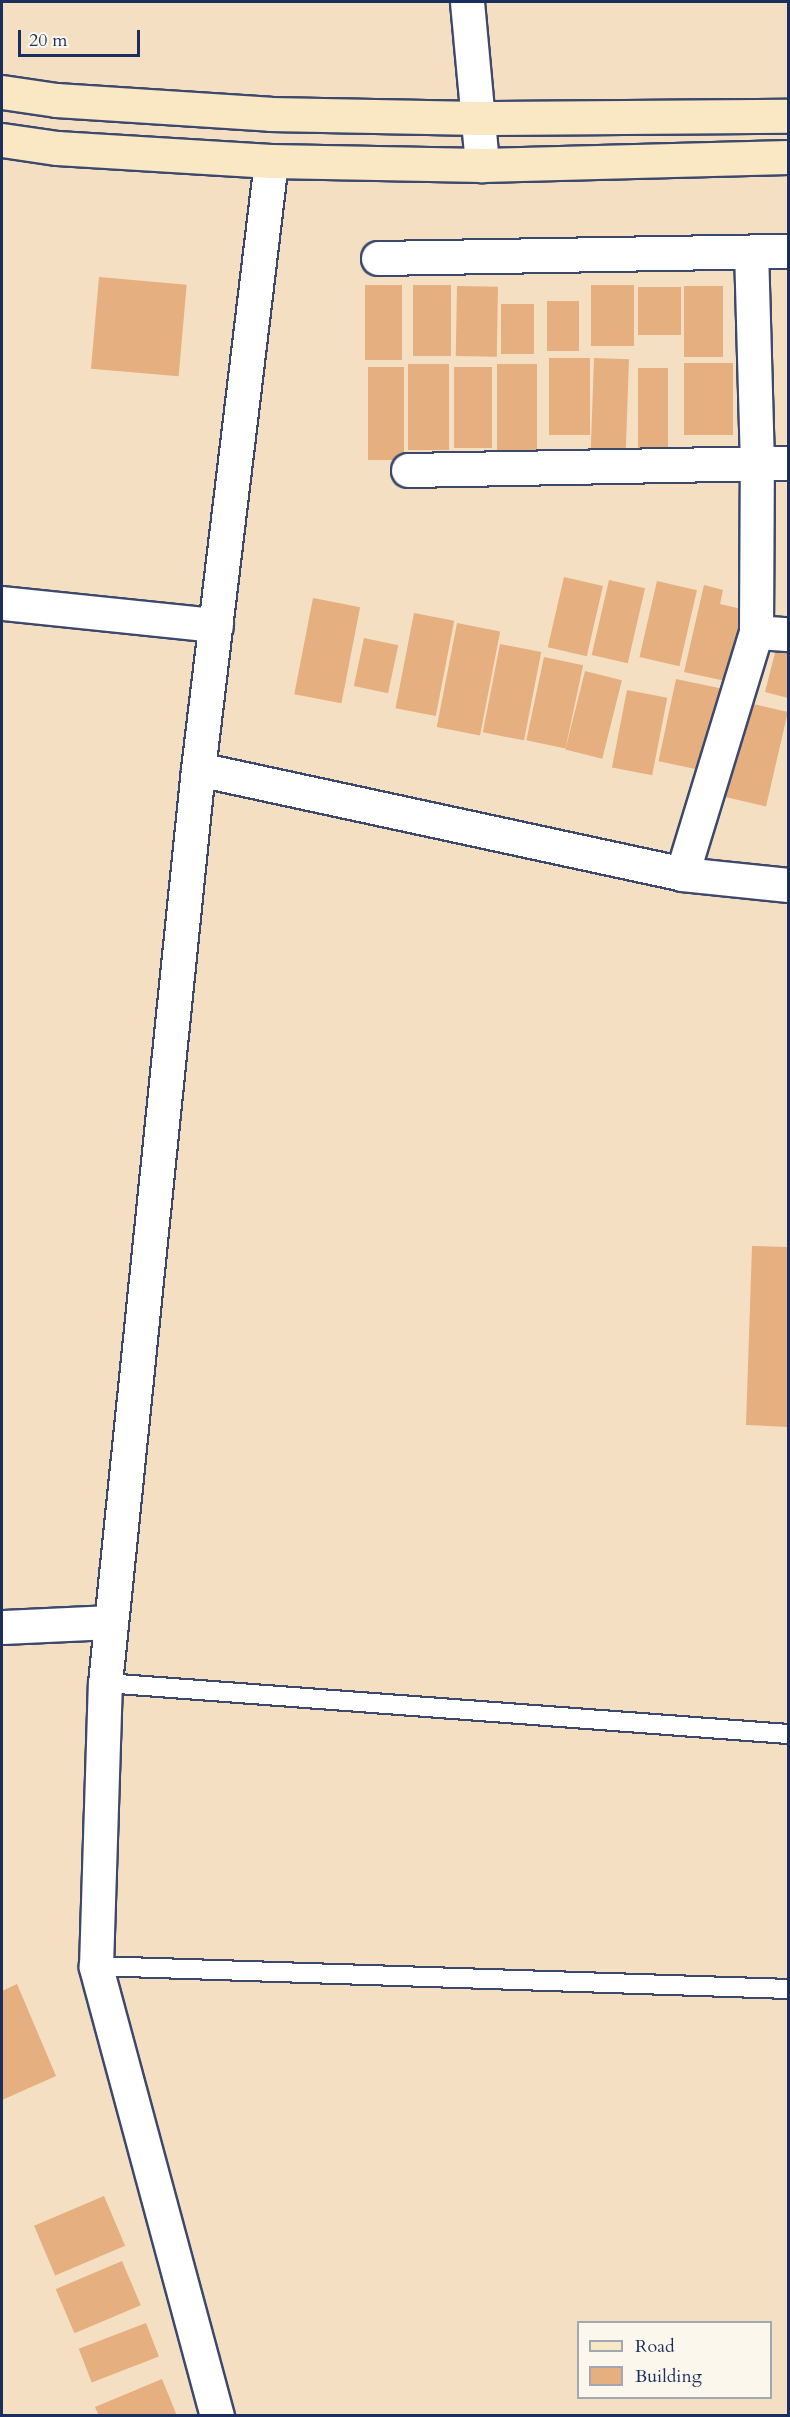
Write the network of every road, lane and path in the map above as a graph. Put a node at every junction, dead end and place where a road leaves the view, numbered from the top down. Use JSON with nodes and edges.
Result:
{"nodes":[{"id":1,"x":467,"y":2,"type":"edge"},
{"id":2,"x":13,"y":94,"type":"edge"},
{"id":3,"x":789,"y":116,"type":"edge"},
{"id":4,"x":478,"y":118,"type":"junction"},
{"id":5,"x":13,"y":142,"type":"edge"},
{"id":6,"x":789,"y":157,"type":"edge"},
{"id":7,"x":271,"y":160,"type":"junction"},
{"id":8,"x":482,"y":165,"type":"junction"},
{"id":9,"x":789,"y":251,"type":"edge"},
{"id":10,"x":751,"y":252,"type":"junction"},
{"id":11,"x":378,"y":258,"type":"dead end"},
{"id":12,"x":773,"y":463,"type":"edge"},
{"id":13,"x":408,"y":470,"type":"dead end"},
{"id":14,"x":2,"y":603,"type":"edge"},
{"id":15,"x":216,"y":625,"type":"junction"},
{"id":16,"x":756,"y":632,"type":"junction"},
{"id":17,"x":789,"y":634,"type":"edge"},
{"id":18,"x":198,"y":769,"type":"junction"},
{"id":19,"x":682,"y":874,"type":"junction"},
{"id":20,"x":789,"y":885,"type":"edge"},
{"id":21,"x":111,"y":1622,"type":"junction"},
{"id":22,"x":2,"y":1627,"type":"edge"},
{"id":23,"x":105,"y":1683,"type":"junction"},
{"id":24,"x":789,"y":1734,"type":"edge"},
{"id":25,"x":96,"y":1966,"type":"junction"},
{"id":26,"x":789,"y":1989,"type":"edge"},
{"id":27,"x":217,"y":2415,"type":"edge"}],
"edges":[{"from":1,"to":4,"type":"street"},
{"from":2,"to":4,"type":"main road"},
{"from":2,"to":5,"type":"main road"},
{"from":3,"to":4,"type":"main road"},
{"from":4,"to":8,"type":"street"},
{"from":5,"to":7,"type":"main road"},
{"from":6,"to":8,"type":"main road"},
{"from":7,"to":8,"type":"main road"},
{"from":7,"to":15,"type":"street"},
{"from":9,"to":10,"type":"street"},
{"from":10,"to":11,"type":"street"},
{"from":10,"to":12,"type":"street"},
{"from":12,"to":13,"type":"street"},
{"from":12,"to":16,"type":"street"},
{"from":14,"to":15,"type":"street"},
{"from":15,"to":18,"type":"street"},
{"from":16,"to":17,"type":"street"},
{"from":16,"to":19,"type":"street"},
{"from":18,"to":19,"type":"street"},
{"from":18,"to":21,"type":"street"},
{"from":19,"to":20,"type":"street"},
{"from":21,"to":22,"type":"street"},
{"from":21,"to":23,"type":"street"},
{"from":23,"to":24,"type":"lane"},
{"from":23,"to":25,"type":"street"},
{"from":25,"to":26,"type":"lane"},
{"from":25,"to":27,"type":"street"}]}
